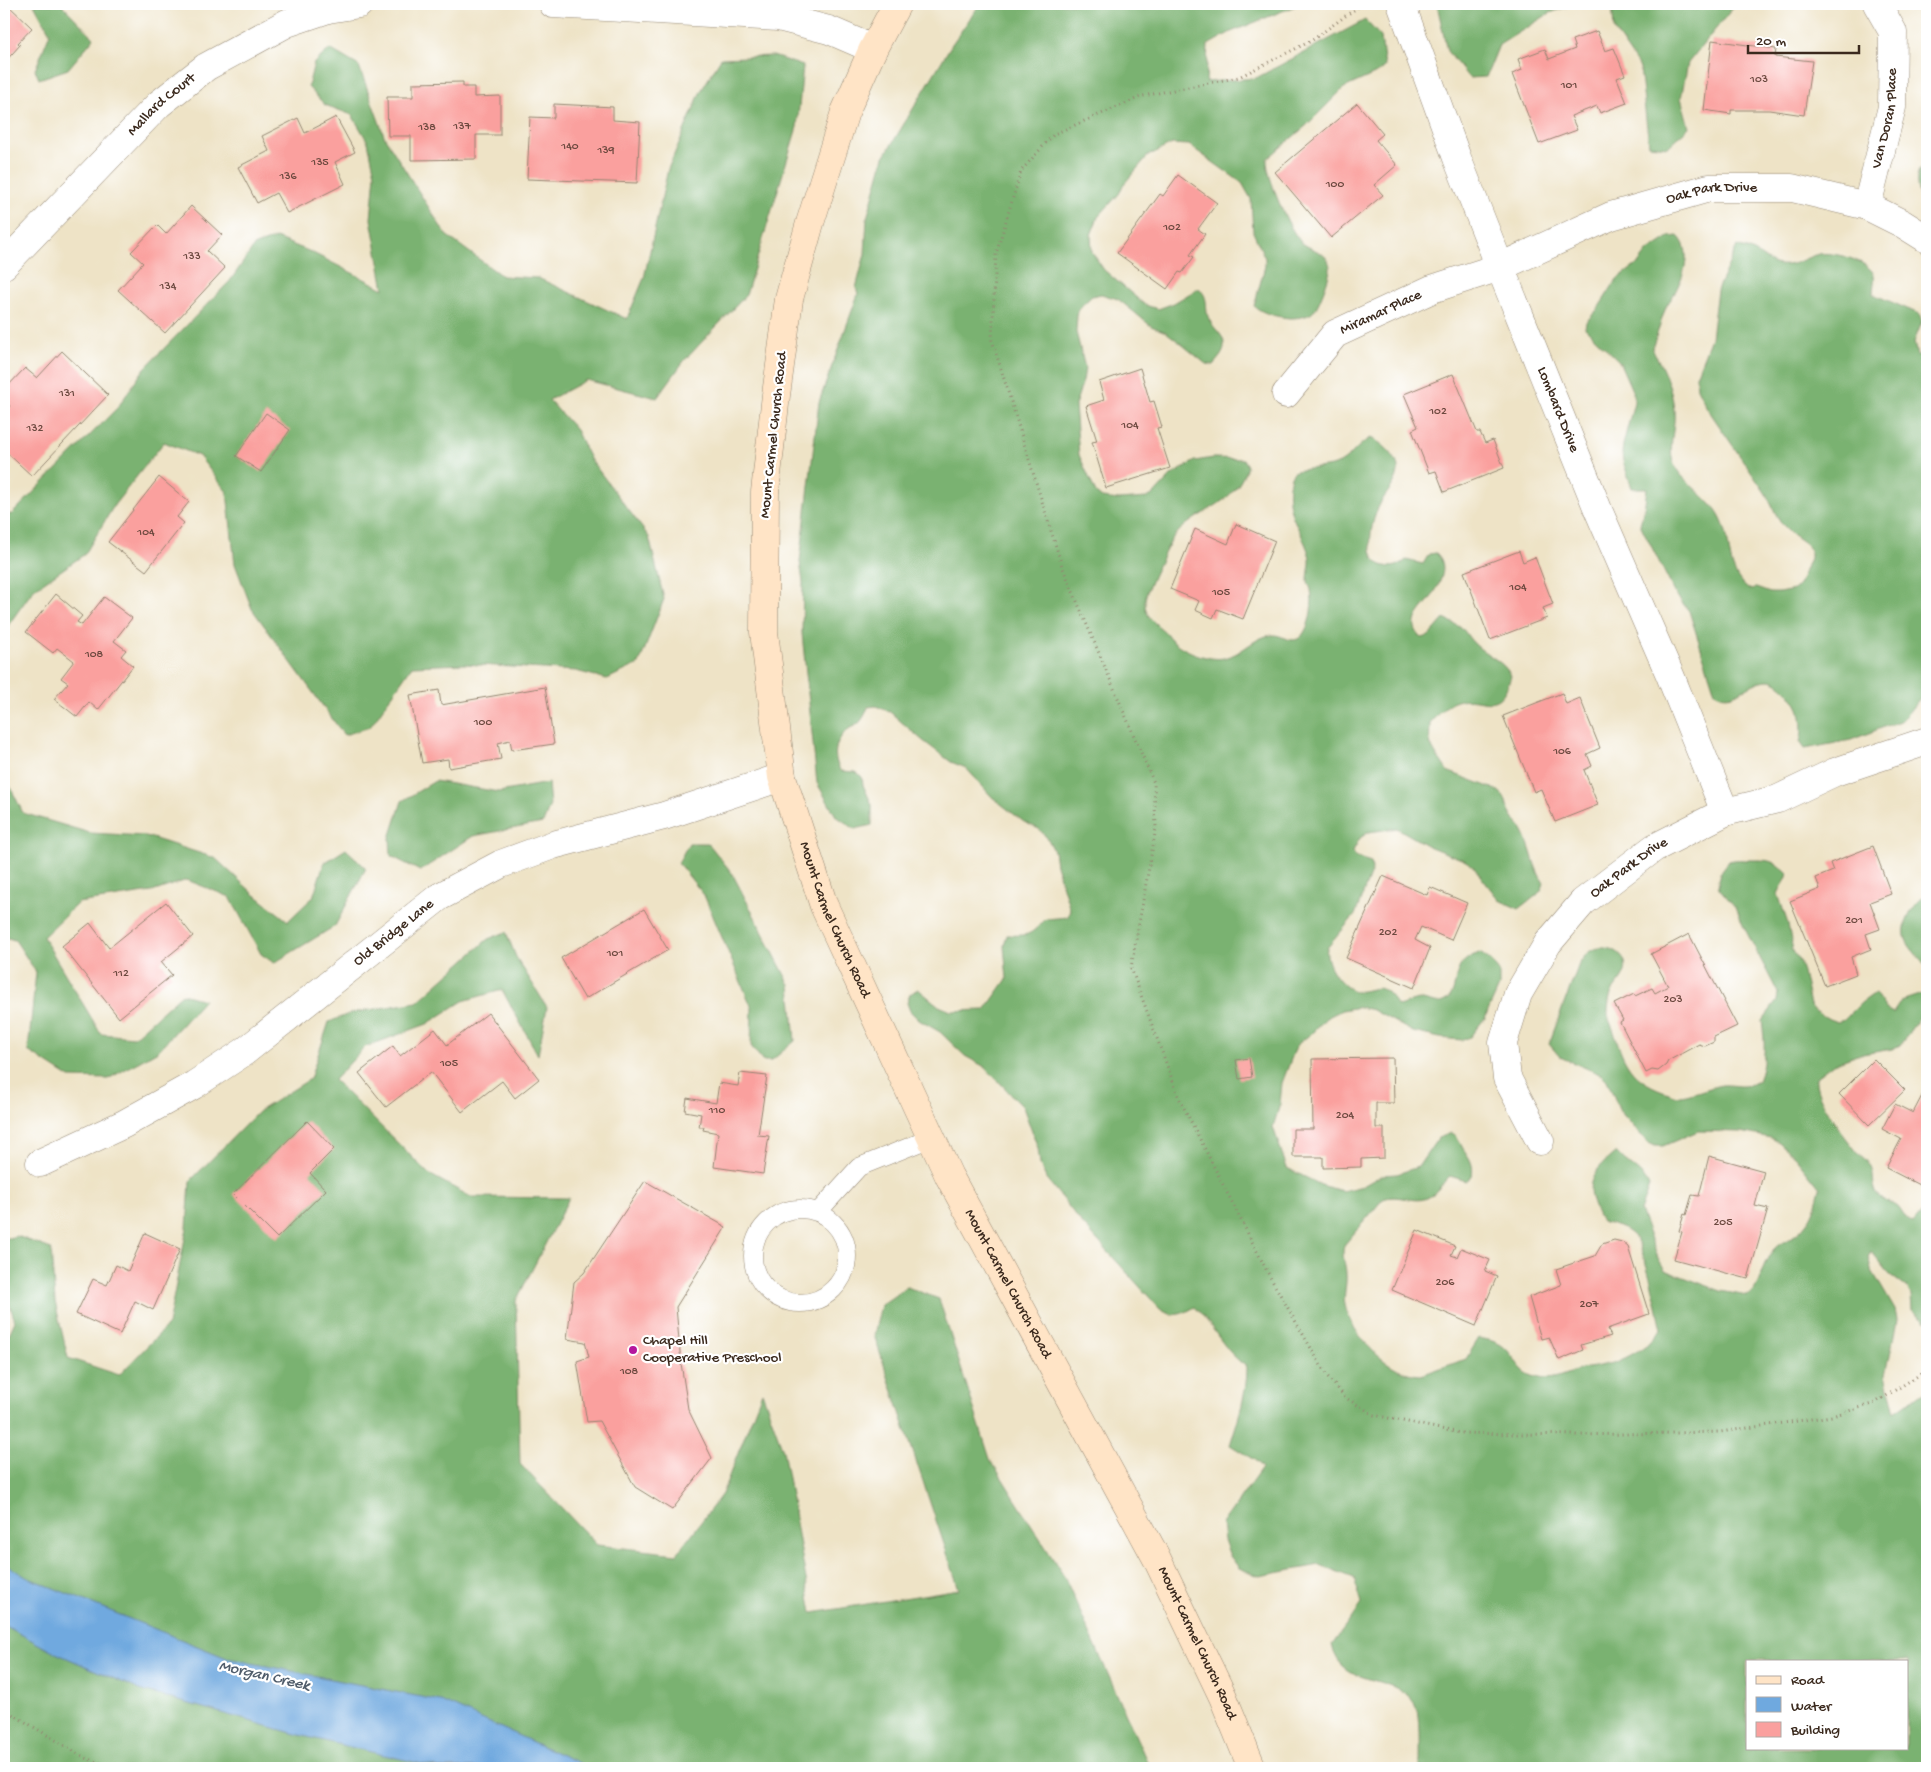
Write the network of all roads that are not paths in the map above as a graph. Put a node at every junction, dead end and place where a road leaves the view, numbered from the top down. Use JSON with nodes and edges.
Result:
{"nodes":[{"id":1,"x":359,"y":4,"type":"edge"},
{"id":2,"x":552,"y":4,"type":"edge"},
{"id":3,"x":897,"y":4,"type":"edge"},
{"id":4,"x":1401,"y":4,"type":"edge"},
{"id":5,"x":1877,"y":4,"type":"edge"},
{"id":6,"x":873,"y":49,"type":"junction"},
{"id":7,"x":1868,"y":206,"type":"junction"},
{"id":8,"x":1927,"y":239,"type":"edge"},
{"id":9,"x":4,"y":265,"type":"edge"},
{"id":10,"x":1500,"y":267,"type":"junction"},
{"id":11,"x":1286,"y":394,"type":"dead end"},
{"id":12,"x":1927,"y":744,"type":"edge"},
{"id":13,"x":782,"y":776,"type":"junction"},
{"id":14,"x":1725,"y":812,"type":"junction"},
{"id":15,"x":931,"y":1138,"type":"junction"},
{"id":16,"x":1540,"y":1141,"type":"dead end"},
{"id":17,"x":40,"y":1163,"type":"dead end"},
{"id":18,"x":818,"y":1212,"type":"junction"},
{"id":19,"x":1252,"y":1768,"type":"edge"}],
"edges":[{"from":1,"to":9,"type":"street","name":"Mallard Court"},
{"from":2,"to":6,"type":"street"},
{"from":3,"to":6,"type":"main road","name":"Mount Carmel Church Road"},
{"from":4,"to":10,"type":"street","name":"Lombard Drive"},
{"from":5,"to":7,"type":"street","name":"Van Doran Place"},
{"from":6,"to":13,"type":"main road","name":"Mount Carmel Church Road"},
{"from":7,"to":8,"type":"street","name":"Oak Park Drive"},
{"from":7,"to":10,"type":"street","name":"Oak Park Drive"},
{"from":10,"to":11,"type":"street","name":"Miramar Place"},
{"from":10,"to":14,"type":"street","name":"Lombard Drive"},
{"from":12,"to":14,"type":"street","name":"Oak Park Drive"},
{"from":13,"to":15,"type":"main road","name":"Mount Carmel Church Road"},
{"from":13,"to":17,"type":"street","name":"Old Bridge Lane"},
{"from":14,"to":16,"type":"street","name":"Oak Park Drive"},
{"from":15,"to":18,"type":"lane"},
{"from":15,"to":19,"type":"main road","name":"Mount Carmel Church Road"},
{"from":18,"to":18,"type":"lane"}]}
